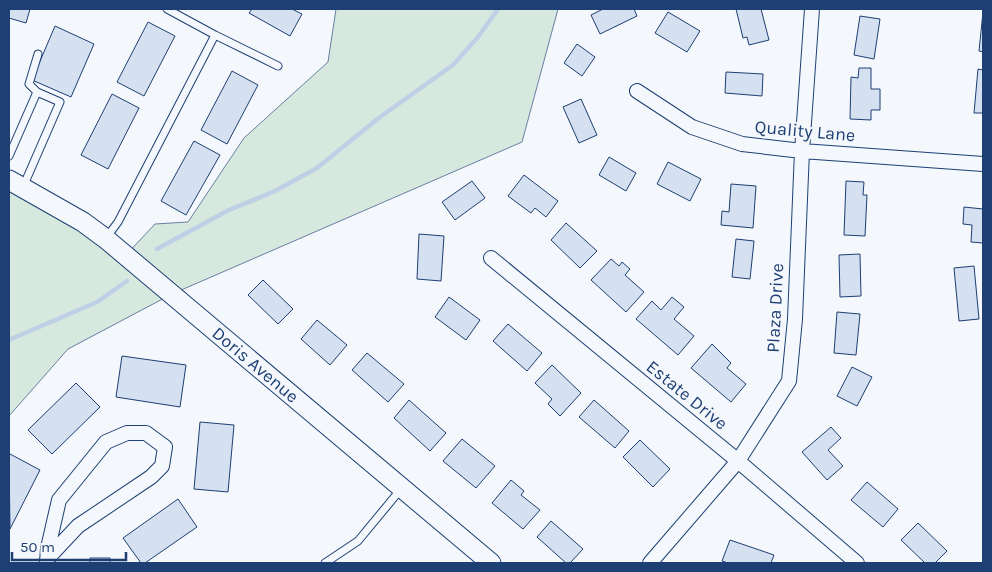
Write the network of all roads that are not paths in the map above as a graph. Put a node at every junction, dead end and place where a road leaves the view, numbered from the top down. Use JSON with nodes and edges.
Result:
{"nodes":[{"id":1,"x":167,"y":9,"type":"edge"},
{"id":2,"x":812,"y":9,"type":"edge"},
{"id":3,"x":215,"y":35,"type":"junction"},
{"id":4,"x":38,"y":54,"type":"dead end"},
{"id":5,"x":278,"y":66,"type":"dead end"},
{"id":6,"x":637,"y":91,"type":"dead end"},
{"id":7,"x":37,"y":92,"type":"junction"},
{"id":8,"x":802,"y":151,"type":"junction"},
{"id":9,"x":9,"y":156,"type":"edge"},
{"id":10,"x":983,"y":164,"type":"edge"},
{"id":11,"x":16,"y":184,"type":"edge"},
{"id":12,"x":106,"y":239,"type":"junction"},
{"id":13,"x":491,"y":258,"type":"dead end"},
{"id":14,"x":738,"y":461,"type":"junction"},
{"id":15,"x":402,"y":488,"type":"junction"},
{"id":16,"x":47,"y":561,"type":"edge"},
{"id":17,"x":325,"y":563,"type":"edge"},
{"id":18,"x":491,"y":563,"type":"edge"},
{"id":19,"x":650,"y":563,"type":"edge"},
{"id":20,"x":857,"y":563,"type":"edge"}],
"edges":[{"from":1,"to":3,"type":"lane"},
{"from":2,"to":8,"type":"street","name":"Plaza Drive"},
{"from":3,"to":5,"type":"lane"},
{"from":3,"to":12,"type":"lane"},
{"from":4,"to":7,"type":"lane"},
{"from":6,"to":8,"type":"street","name":"Quality Lane"},
{"from":7,"to":9,"type":"lane"},
{"from":7,"to":11,"type":"lane"},
{"from":8,"to":10,"type":"street","name":"Quality Lane"},
{"from":8,"to":14,"type":"street","name":"Plaza Drive"},
{"from":11,"to":12,"type":"street","name":"Doris Avenue"},
{"from":12,"to":15,"type":"street","name":"Doris Avenue"},
{"from":13,"to":14,"type":"street","name":"Estate Drive"},
{"from":14,"to":19,"type":"street","name":"Plaza Drive"},
{"from":14,"to":20,"type":"street","name":"Estate Drive"},
{"from":15,"to":17,"type":"lane"},
{"from":15,"to":18,"type":"street","name":"Doris Avenue"},
{"from":16,"to":16,"type":"street"}]}
